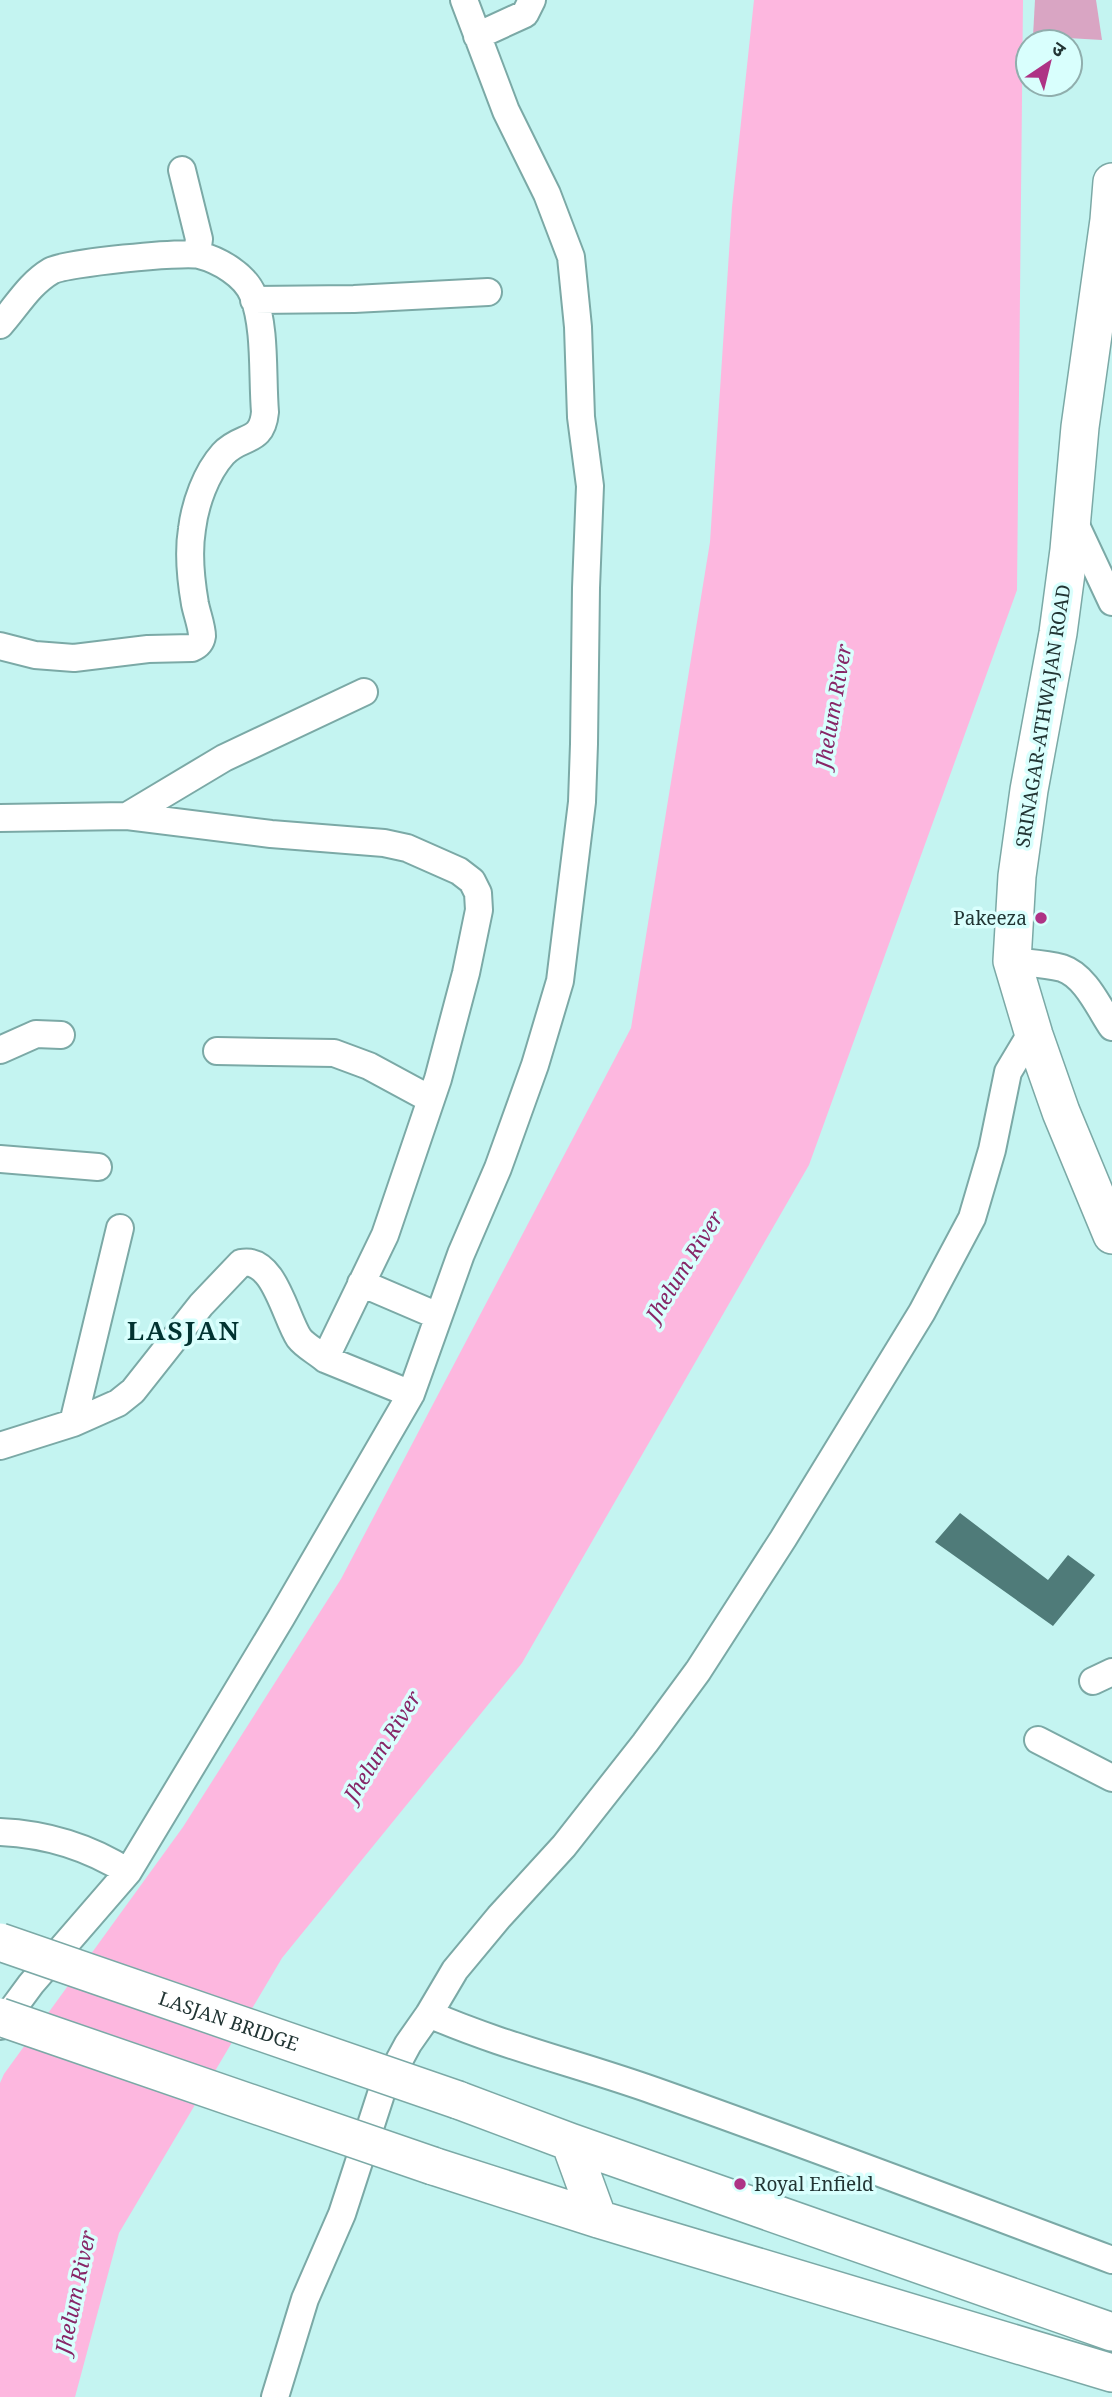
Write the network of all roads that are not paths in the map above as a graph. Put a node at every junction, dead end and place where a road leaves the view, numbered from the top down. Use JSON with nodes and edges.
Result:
{"nodes":[{"id":1,"x":464,"y":0,"type":"edge"},
{"id":2,"x":532,"y":0,"type":"edge"},
{"id":3,"x":477,"y":36,"type":"junction"},
{"id":4,"x":182,"y":170,"type":"dead end"},
{"id":5,"x":1112,"y":182,"type":"edge"},
{"id":6,"x":197,"y":254,"type":"junction"},
{"id":7,"x":488,"y":292,"type":"dead end"},
{"id":8,"x":254,"y":300,"type":"junction"},
{"id":9,"x":0,"y":324,"type":"edge"},
{"id":10,"x":1072,"y":518,"type":"junction"},
{"id":11,"x":1112,"y":602,"type":"edge"},
{"id":12,"x":0,"y":646,"type":"edge"},
{"id":13,"x":364,"y":692,"type":"dead end"},
{"id":14,"x":127,"y":816,"type":"junction"},
{"id":15,"x":0,"y":818,"type":"edge"},
{"id":16,"x":1012,"y":961,"type":"junction"},
{"id":17,"x":1112,"y":1027,"type":"edge"},
{"id":18,"x":61,"y":1035,"type":"dead end"},
{"id":19,"x":1034,"y":1035,"type":"junction"},
{"id":20,"x":0,"y":1049,"type":"edge"},
{"id":21,"x":216,"y":1051,"type":"dead end"},
{"id":22,"x":430,"y":1099,"type":"junction"},
{"id":23,"x":0,"y":1159,"type":"edge"},
{"id":24,"x":98,"y":1167,"type":"dead end"},
{"id":25,"x":120,"y":1228,"type":"dead end"},
{"id":26,"x":1112,"y":1235,"type":"edge"},
{"id":27,"x":361,"y":1283,"type":"junction"},
{"id":28,"x":438,"y":1316,"type":"junction"},
{"id":29,"x":326,"y":1359,"type":"junction"},
{"id":30,"x":411,"y":1394,"type":"junction"},
{"id":31,"x":73,"y":1423,"type":"junction"},
{"id":32,"x":0,"y":1446,"type":"edge"},
{"id":33,"x":1038,"y":1740,"type":"dead end"},
{"id":34,"x":1112,"y":1778,"type":"edge"},
{"id":35,"x":0,"y":1832,"type":"edge"},
{"id":36,"x":128,"y":1872,"type":"junction"},
{"id":37,"x":0,"y":1942,"type":"edge"},
{"id":38,"x":429,"y":2014,"type":"junction"},
{"id":39,"x":0,"y":2017,"type":"edge"},
{"id":40,"x":0,"y":2026,"type":"edge"},
{"id":41,"x":570,"y":2142,"type":"junction"},
{"id":42,"x":598,"y":2219,"type":"junction"},
{"id":43,"x":1112,"y":2260,"type":"edge"},
{"id":44,"x":1112,"y":2332,"type":"edge"},
{"id":45,"x":1112,"y":2374,"type":"edge"},
{"id":46,"x":275,"y":2397,"type":"edge"}],
"edges":[{"from":1,"to":3,"type":"street"},
{"from":2,"to":3,"type":"street"},
{"from":3,"to":28,"type":"street"},
{"from":4,"to":6,"type":"street"},
{"from":5,"to":10,"type":"highway","name":"SRINAGAR-ATHWAJAN ROAD"},
{"from":6,"to":8,"type":"street"},
{"from":6,"to":9,"type":"street"},
{"from":7,"to":8,"type":"street"},
{"from":8,"to":12,"type":"street"},
{"from":10,"to":11,"type":"street"},
{"from":10,"to":16,"type":"highway","name":"SRINAGAR-ATHWAJAN ROAD"},
{"from":13,"to":14,"type":"street"},
{"from":14,"to":15,"type":"street"},
{"from":14,"to":22,"type":"street"},
{"from":16,"to":17,"type":"street"},
{"from":16,"to":19,"type":"highway","name":"SRINAGAR-ATHWAJAN ROAD"},
{"from":18,"to":20,"type":"street"},
{"from":19,"to":26,"type":"highway","name":"SRINAGAR-ATHWAJAN ROAD"},
{"from":19,"to":38,"type":"street"},
{"from":21,"to":22,"type":"street"},
{"from":22,"to":27,"type":"street"},
{"from":23,"to":24,"type":"street"},
{"from":25,"to":31,"type":"street"},
{"from":27,"to":28,"type":"street"},
{"from":27,"to":29,"type":"street"},
{"from":28,"to":30,"type":"street"},
{"from":29,"to":30,"type":"street"},
{"from":29,"to":31,"type":"street"},
{"from":30,"to":36,"type":"street"},
{"from":31,"to":32,"type":"street"},
{"from":33,"to":34,"type":"street"},
{"from":35,"to":36,"type":"street"},
{"from":36,"to":40,"type":"street"},
{"from":37,"to":41,"type":"highway","name":"LASJAN BRIDGE","bridge":true},
{"from":38,"to":43,"type":"street"},
{"from":38,"to":46,"type":"street"},
{"from":39,"to":42,"type":"highway","bridge":true},
{"from":41,"to":42,"type":"highway"},
{"from":41,"to":44,"type":"highway","name":"LASJAN BRIDGE"},
{"from":42,"to":45,"type":"highway"}]}
